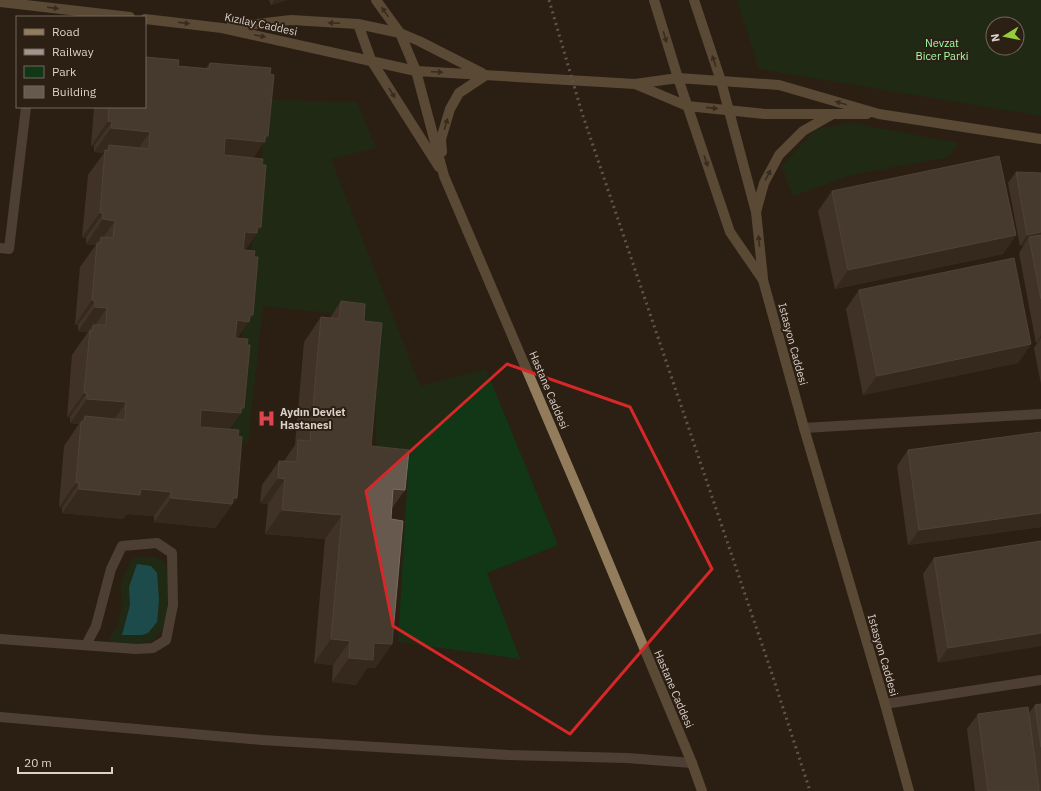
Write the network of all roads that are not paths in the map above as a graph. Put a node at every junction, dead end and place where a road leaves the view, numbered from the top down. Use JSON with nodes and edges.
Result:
{"nodes":[{"id":1,"x":376,"y":0,"type":"edge"},
{"id":2,"x":654,"y":0,"type":"edge"},
{"id":3,"x":694,"y":0,"type":"edge"},
{"id":4,"x":1,"y":2,"type":"edge"},
{"id":5,"x":121,"y":16,"type":"edge"},
{"id":6,"x":146,"y":19,"type":"edge"},
{"id":7,"x":358,"y":24,"type":"junction"},
{"id":8,"x":222,"y":28,"type":"junction"},
{"id":9,"x":400,"y":33,"type":"junction"},
{"id":10,"x":371,"y":60,"type":"junction"},
{"id":11,"x":416,"y":71,"type":"junction"},
{"id":12,"x":486,"y":75,"type":"junction"},
{"id":13,"x":678,"y":78,"type":"junction"},
{"id":14,"x":721,"y":81,"type":"junction"},
{"id":15,"x":635,"y":84,"type":"junction"},
{"id":16,"x":687,"y":106,"type":"junction"},
{"id":17,"x":26,"y":108,"type":"edge"},
{"id":18,"x":728,"y":110,"type":"junction"},
{"id":19,"x":833,"y":114,"type":"junction"},
{"id":20,"x":879,"y":114,"type":"junction"},
{"id":21,"x":1041,"y":139,"type":"edge"},
{"id":22,"x":444,"y":176,"type":"junction"},
{"id":23,"x":756,"y":212,"type":"junction"},
{"id":24,"x":0,"y":248,"type":"edge"},
{"id":25,"x":763,"y":280,"type":"junction"},
{"id":26,"x":1041,"y":414,"type":"edge"},
{"id":27,"x":804,"y":428,"type":"junction"},
{"id":28,"x":0,"y":639,"type":"edge"},
{"id":29,"x":86,"y":645,"type":"junction"},
{"id":30,"x":1041,"y":680,"type":"edge"},
{"id":31,"x":886,"y":704,"type":"junction"},
{"id":32,"x":0,"y":717,"type":"edge"},
{"id":33,"x":692,"y":763,"type":"junction"},
{"id":34,"x":702,"y":791,"type":"edge"},
{"id":35,"x":909,"y":791,"type":"edge"}],
"edges":[{"from":9,"to":1,"type":"street","name":"Hastane Caddesi","one_way":true},
{"from":2,"to":13,"type":"street","name":"Istasyon Caddesi","one_way":true},
{"from":14,"to":3,"type":"street","one_way":true},
{"from":4,"to":5,"type":"street","one_way":true},
{"from":6,"to":8,"type":"street","name":"Kızılay Caddesi","one_way":true},
{"from":7,"to":8,"type":"street","one_way":true},
{"from":7,"to":9,"type":"street"},
{"from":7,"to":10,"type":"street"},
{"from":8,"to":10,"type":"street","name":"Kızılay Caddesi","one_way":true},
{"from":9,"to":11,"type":"street","name":"Hastane Caddesi"},
{"from":9,"to":12,"type":"street"},
{"from":10,"to":11,"type":"street","name":"Kızılay Caddesi"},
{"from":10,"to":22,"type":"street","one_way":true},
{"from":11,"to":12,"type":"street","name":"Kızılay Caddesi","one_way":true},
{"from":11,"to":22,"type":"street","name":"Hastane Caddesi"},
{"from":12,"to":15,"type":"street","name":"Kızılay Caddesi"},
{"from":22,"to":12,"type":"street","one_way":true},
{"from":13,"to":14,"type":"street"},
{"from":13,"to":15,"type":"street"},
{"from":13,"to":16,"type":"street","name":"Istasyon Caddesi"},
{"from":14,"to":18,"type":"street"},
{"from":20,"to":14,"type":"street","one_way":true},
{"from":15,"to":16,"type":"street"},
{"from":16,"to":18,"type":"street","one_way":true},
{"from":16,"to":25,"type":"street","name":"Istasyon Caddesi","one_way":true},
{"from":17,"to":24,"type":"street"},
{"from":18,"to":19,"type":"street"},
{"from":18,"to":23,"type":"street"},
{"from":19,"to":20,"type":"street"},
{"from":23,"to":19,"type":"street","one_way":true},
{"from":20,"to":21,"type":"street"},
{"from":22,"to":33,"type":"street","name":"Hastane Caddesi"},
{"from":25,"to":23,"type":"street","one_way":true},
{"from":25,"to":27,"type":"street","name":"Istasyon Caddesi"},
{"from":26,"to":27,"type":"street"},
{"from":27,"to":31,"type":"street","name":"Istasyon Caddesi"},
{"from":28,"to":29,"type":"street"},
{"from":29,"to":29,"type":"street"},
{"from":30,"to":31,"type":"street"},
{"from":31,"to":35,"type":"street","name":"Istasyon Caddesi"},
{"from":32,"to":33,"type":"street"},
{"from":33,"to":34,"type":"street","name":"Hastane Caddesi"}]}
